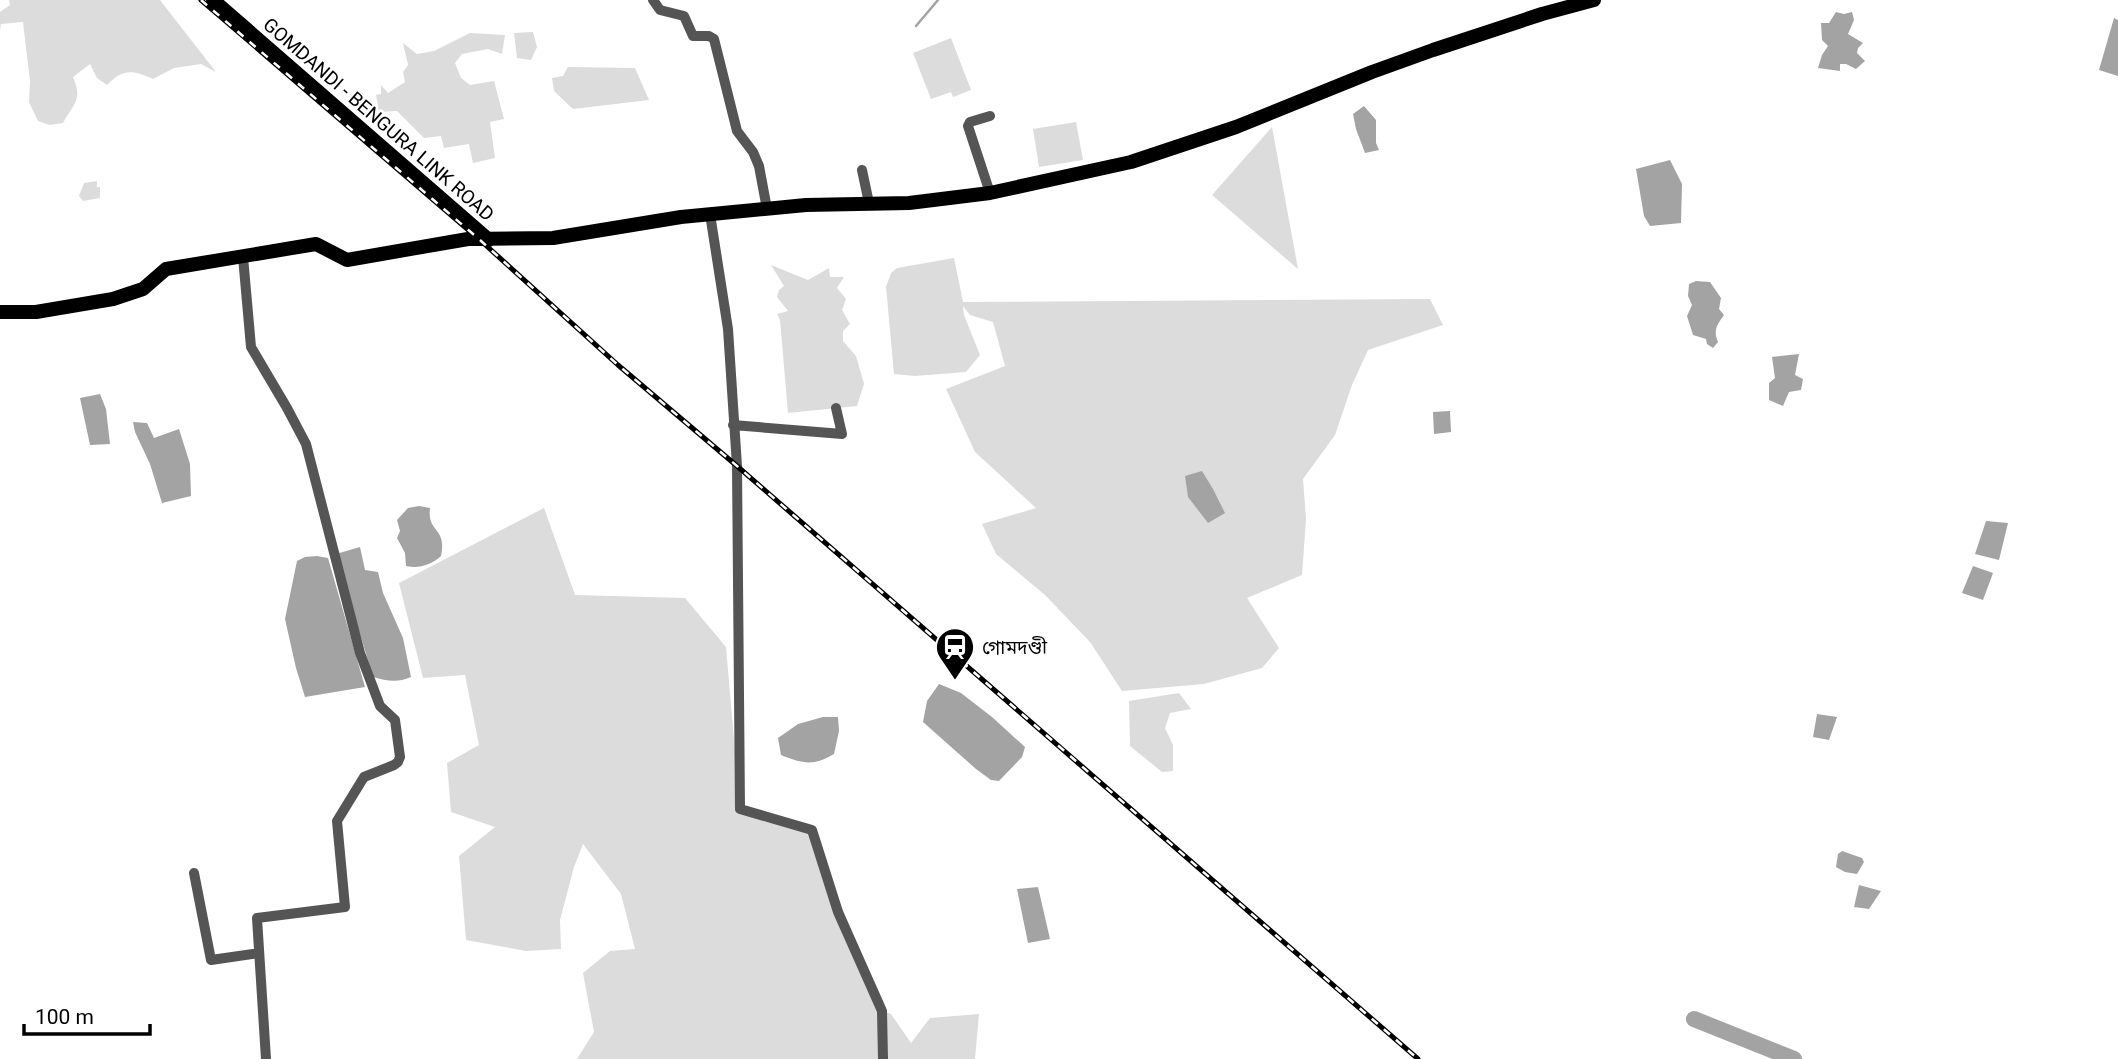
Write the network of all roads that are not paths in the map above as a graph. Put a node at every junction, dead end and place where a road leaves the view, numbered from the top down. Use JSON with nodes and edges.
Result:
{"nodes":[{"id":1,"x":213,"y":0,"type":"edge"},
{"id":2,"x":653,"y":0,"type":"edge"},
{"id":3,"x":1594,"y":0,"type":"edge"},
{"id":4,"x":990,"y":116,"type":"dead end"},
{"id":5,"x":862,"y":170,"type":"dead end"},
{"id":6,"x":990,"y":193,"type":"junction"},
{"id":7,"x":869,"y":203,"type":"junction"},
{"id":8,"x":766,"y":209,"type":"junction"},
{"id":9,"x":710,"y":214,"type":"junction"},
{"id":10,"x":489,"y":240,"type":"junction"},
{"id":11,"x":243,"y":257,"type":"junction"},
{"id":12,"x":0,"y":312,"type":"edge"},
{"id":13,"x":836,"y":408,"type":"dead end"},
{"id":14,"x":733,"y":425,"type":"junction"},
{"id":15,"x":194,"y":873,"type":"dead end"},
{"id":16,"x":259,"y":953,"type":"junction"},
{"id":17,"x":266,"y":1059,"type":"edge"},
{"id":18,"x":883,"y":1059,"type":"edge"}],
"edges":[{"from":1,"to":10,"type":"main road","name":"GOMDANDI - BENGURA LINK ROAD"},
{"from":2,"to":8,"type":"street"},
{"from":3,"to":6,"type":"main road"},
{"from":4,"to":6,"type":"street"},
{"from":5,"to":7,"type":"street"},
{"from":6,"to":7,"type":"main road"},
{"from":7,"to":8,"type":"main road"},
{"from":8,"to":9,"type":"main road"},
{"from":9,"to":10,"type":"main road"},
{"from":9,"to":14,"type":"street"},
{"from":10,"to":11,"type":"main road"},
{"from":11,"to":12,"type":"main road"},
{"from":11,"to":16,"type":"street"},
{"from":13,"to":14,"type":"street"},
{"from":14,"to":18,"type":"street"},
{"from":15,"to":16,"type":"street"},
{"from":16,"to":17,"type":"street"}]}
